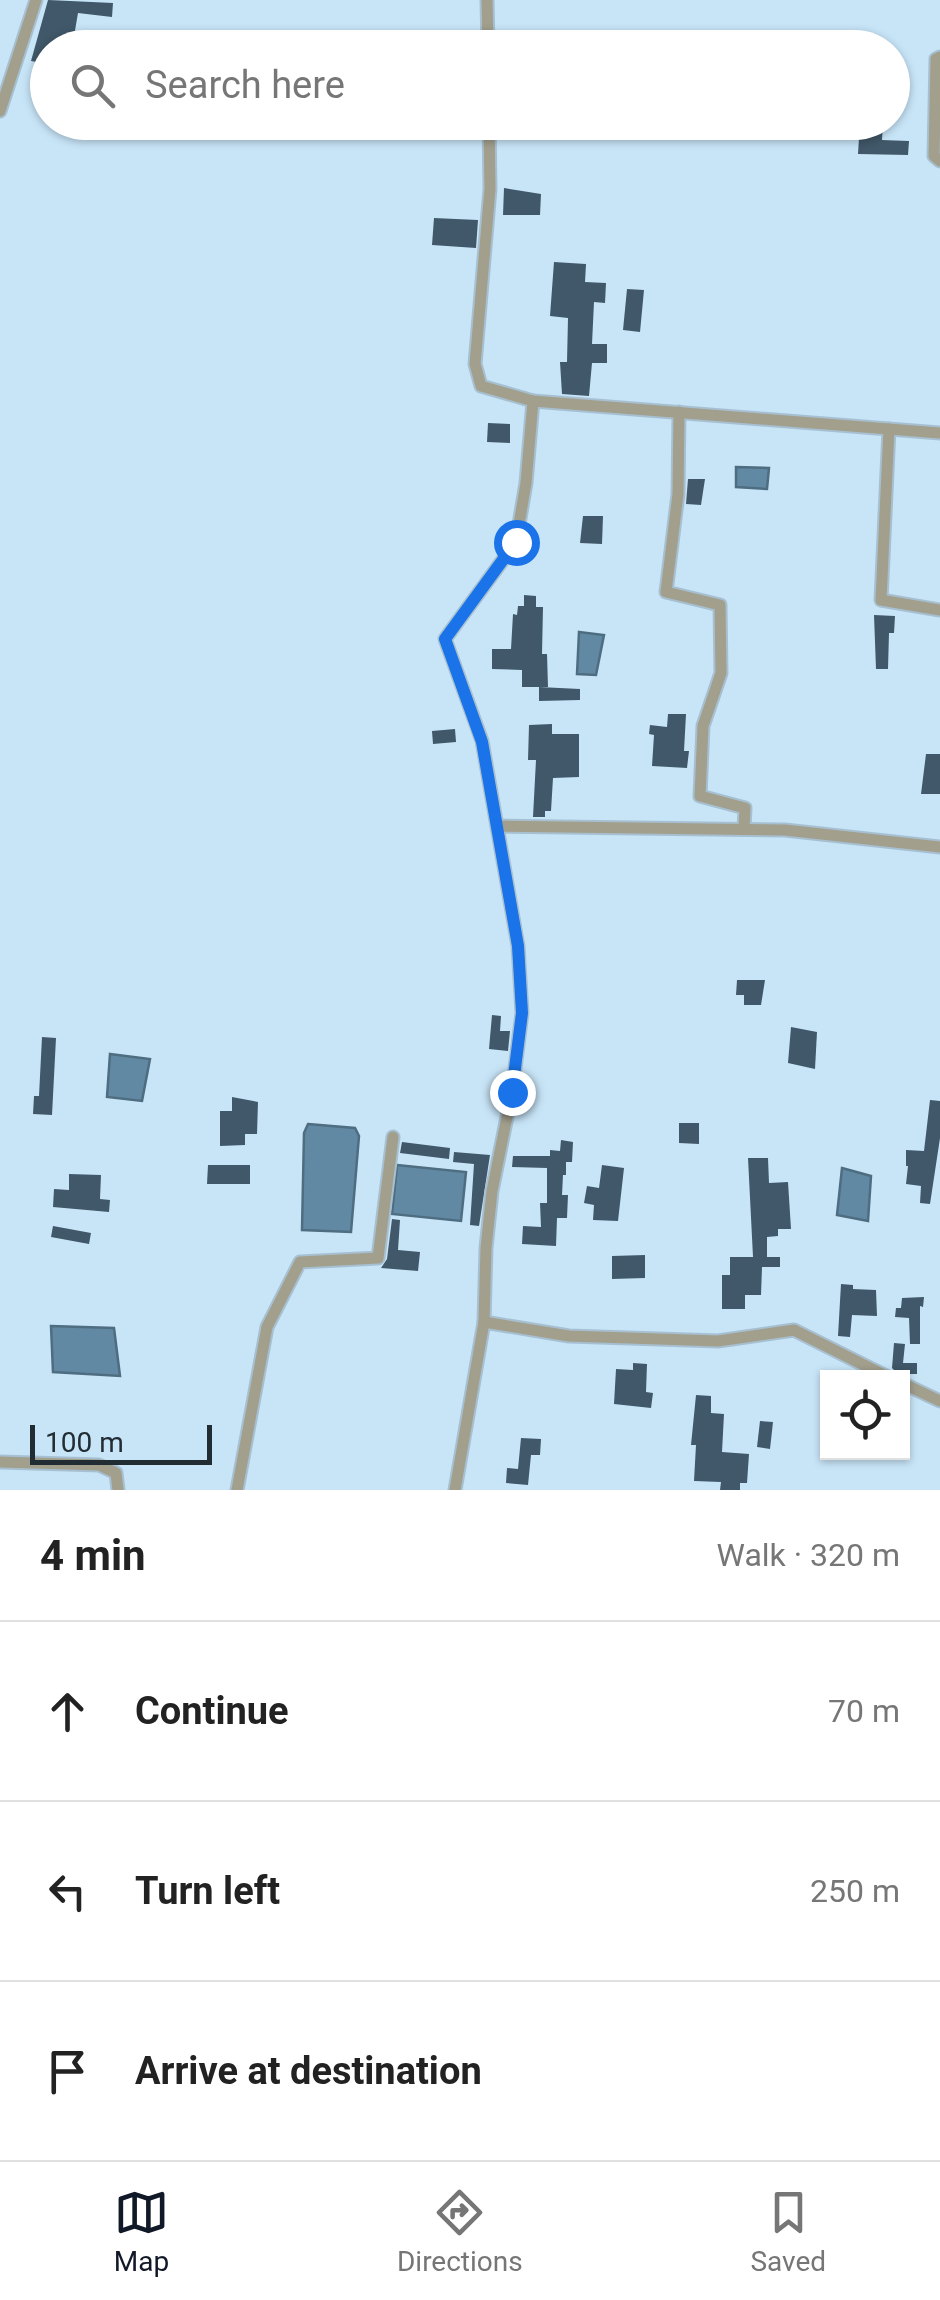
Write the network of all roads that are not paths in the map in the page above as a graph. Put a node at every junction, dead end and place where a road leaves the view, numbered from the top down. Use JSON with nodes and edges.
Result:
{"nodes":[{"id":1,"x":36,"y":0,"type":"edge"},
{"id":2,"x":487,"y":0,"type":"edge"},
{"id":3,"x":488,"y":30,"type":"edge"},
{"id":4,"x":940,"y":58,"type":"edge"},
{"id":5,"x":0,"y":111,"type":"edge"},
{"id":6,"x":489,"y":140,"type":"edge"},
{"id":7,"x":940,"y":161,"type":"edge"},
{"id":8,"x":533,"y":400,"type":"junction"},
{"id":9,"x":679,"y":412,"type":"junction"},
{"id":10,"x":889,"y":429,"type":"junction"},
{"id":11,"x":940,"y":434,"type":"edge"},
{"id":12,"x":940,"y":610,"type":"edge"},
{"id":13,"x":497,"y":826,"type":"junction"},
{"id":14,"x":744,"y":829,"type":"junction"},
{"id":15,"x":940,"y":847,"type":"edge"},
{"id":16,"x":393,"y":1137,"type":"dead end"},
{"id":17,"x":484,"y":1322,"type":"junction"},
{"id":18,"x":874,"y":1370,"type":"edge"},
{"id":19,"x":910,"y":1387,"type":"edge"},
{"id":20,"x":940,"y":1401,"type":"edge"},
{"id":21,"x":0,"y":1462,"type":"edge"},
{"id":22,"x":118,"y":1490,"type":"edge"},
{"id":23,"x":236,"y":1490,"type":"edge"},
{"id":24,"x":455,"y":1490,"type":"edge"}],
"edges":[{"from":1,"to":5,"type":"street"},
{"from":2,"to":3,"type":"street"},
{"from":4,"to":7,"type":"street"},
{"from":6,"to":8,"type":"street"},
{"from":8,"to":9,"type":"street"},
{"from":8,"to":13,"type":"street"},
{"from":9,"to":10,"type":"street"},
{"from":9,"to":14,"type":"street"},
{"from":10,"to":11,"type":"street"},
{"from":10,"to":12,"type":"street"},
{"from":13,"to":14,"type":"street"},
{"from":13,"to":17,"type":"street"},
{"from":14,"to":15,"type":"street"},
{"from":16,"to":23,"type":"street"},
{"from":17,"to":18,"type":"street"},
{"from":17,"to":24,"type":"street"},
{"from":19,"to":20,"type":"street"},
{"from":21,"to":22,"type":"street"}]}
